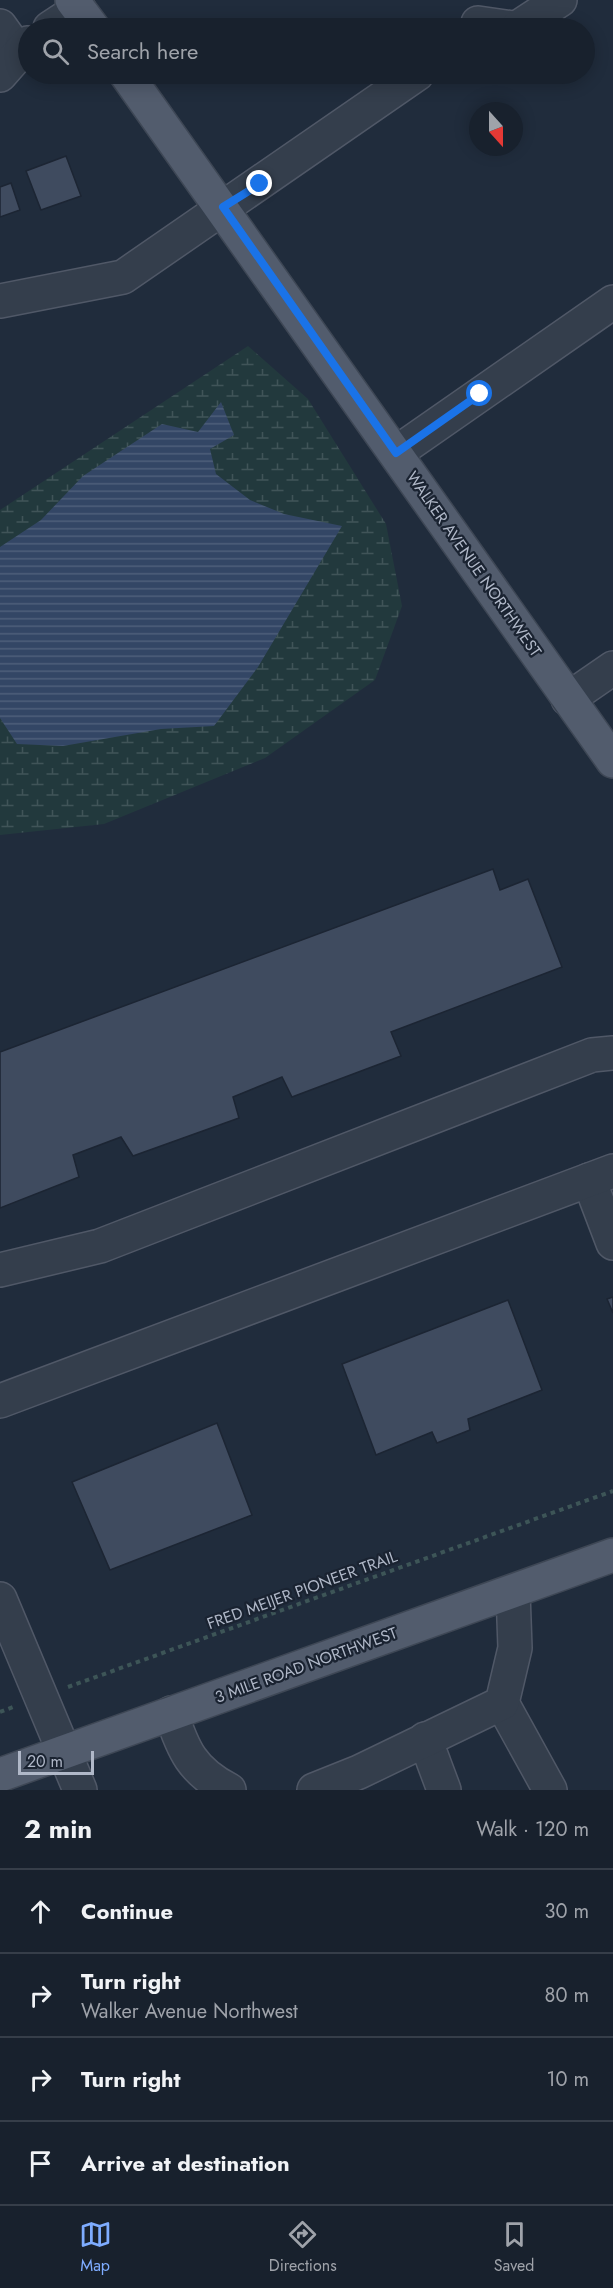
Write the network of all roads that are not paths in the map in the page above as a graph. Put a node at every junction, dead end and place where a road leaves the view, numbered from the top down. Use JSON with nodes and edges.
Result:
{"nodes":[{"id":1,"x":560,"y":0,"type":"edge"},
{"id":2,"x":531,"y":18,"type":"edge"},
{"id":3,"x":17,"y":39,"type":"edge"},
{"id":4,"x":0,"y":75,"type":"edge"},
{"id":5,"x":133,"y":84,"type":"edge"},
{"id":6,"x":402,"y":84,"type":"edge"},
{"id":7,"x":223,"y":207,"type":"junction"},
{"id":8,"x":0,"y":301,"type":"edge"},
{"id":9,"x":613,"y":302,"type":"edge"},
{"id":10,"x":396,"y":453,"type":"junction"},
{"id":11,"x":613,"y":668,"type":"edge"},
{"id":12,"x":568,"y":699,"type":"junction"},
{"id":13,"x":613,"y":761,"type":"edge"},
{"id":14,"x":613,"y":1053,"type":"edge"},
{"id":15,"x":601,"y":1176,"type":"edge"},
{"id":16,"x":613,"y":1243,"type":"edge"},
{"id":17,"x":0,"y":1270,"type":"edge"},
{"id":18,"x":0,"y":1401,"type":"edge"},
{"id":19,"x":613,"y":1555,"type":"edge"},
{"id":20,"x":513,"y":1592,"type":"junction"},
{"id":21,"x":0,"y":1599,"type":"edge"},
{"id":22,"x":502,"y":1703,"type":"junction"},
{"id":23,"x":171,"y":1713,"type":"junction"},
{"id":24,"x":424,"y":1739,"type":"junction"},
{"id":25,"x":65,"y":1752,"type":"junction"},
{"id":26,"x":0,"y":1775,"type":"edge"},
{"id":27,"x":80,"y":1790,"type":"edge"},
{"id":28,"x":229,"y":1790,"type":"edge"},
{"id":29,"x":314,"y":1790,"type":"edge"},
{"id":30,"x":444,"y":1790,"type":"edge"},
{"id":31,"x":550,"y":1790,"type":"edge"}],
"edges":[{"from":1,"to":2,"type":"street"},
{"from":3,"to":4,"type":"street"},
{"from":5,"to":7,"type":"main road","name":"WALKER AVENUE NORTHWEST"},
{"from":6,"to":7,"type":"street"},
{"from":7,"to":8,"type":"street"},
{"from":7,"to":10,"type":"main road","name":"WALKER AVENUE NORTHWEST"},
{"from":9,"to":10,"type":"street"},
{"from":10,"to":12,"type":"main road","name":"WALKER AVENUE NORTHWEST"},
{"from":11,"to":12,"type":"street"},
{"from":12,"to":13,"type":"main road","name":"WALKER AVENUE NORTHWEST"},
{"from":14,"to":17,"type":"street"},
{"from":15,"to":16,"type":"street"},
{"from":15,"to":18,"type":"street"},
{"from":19,"to":20,"type":"main road","name":"3 MILE ROAD NORTHWEST"},
{"from":20,"to":22,"type":"street"},
{"from":20,"to":23,"type":"main road","name":"3 MILE ROAD NORTHWEST"},
{"from":21,"to":25,"type":"street"},
{"from":22,"to":24,"type":"street"},
{"from":22,"to":31,"type":"street"},
{"from":23,"to":25,"type":"main road","name":"3 MILE ROAD NORTHWEST"},
{"from":23,"to":28,"type":"street"},
{"from":24,"to":29,"type":"street"},
{"from":24,"to":30,"type":"street"},
{"from":25,"to":26,"type":"main road","name":"3 MILE ROAD NORTHWEST"},
{"from":25,"to":27,"type":"street"}]}
